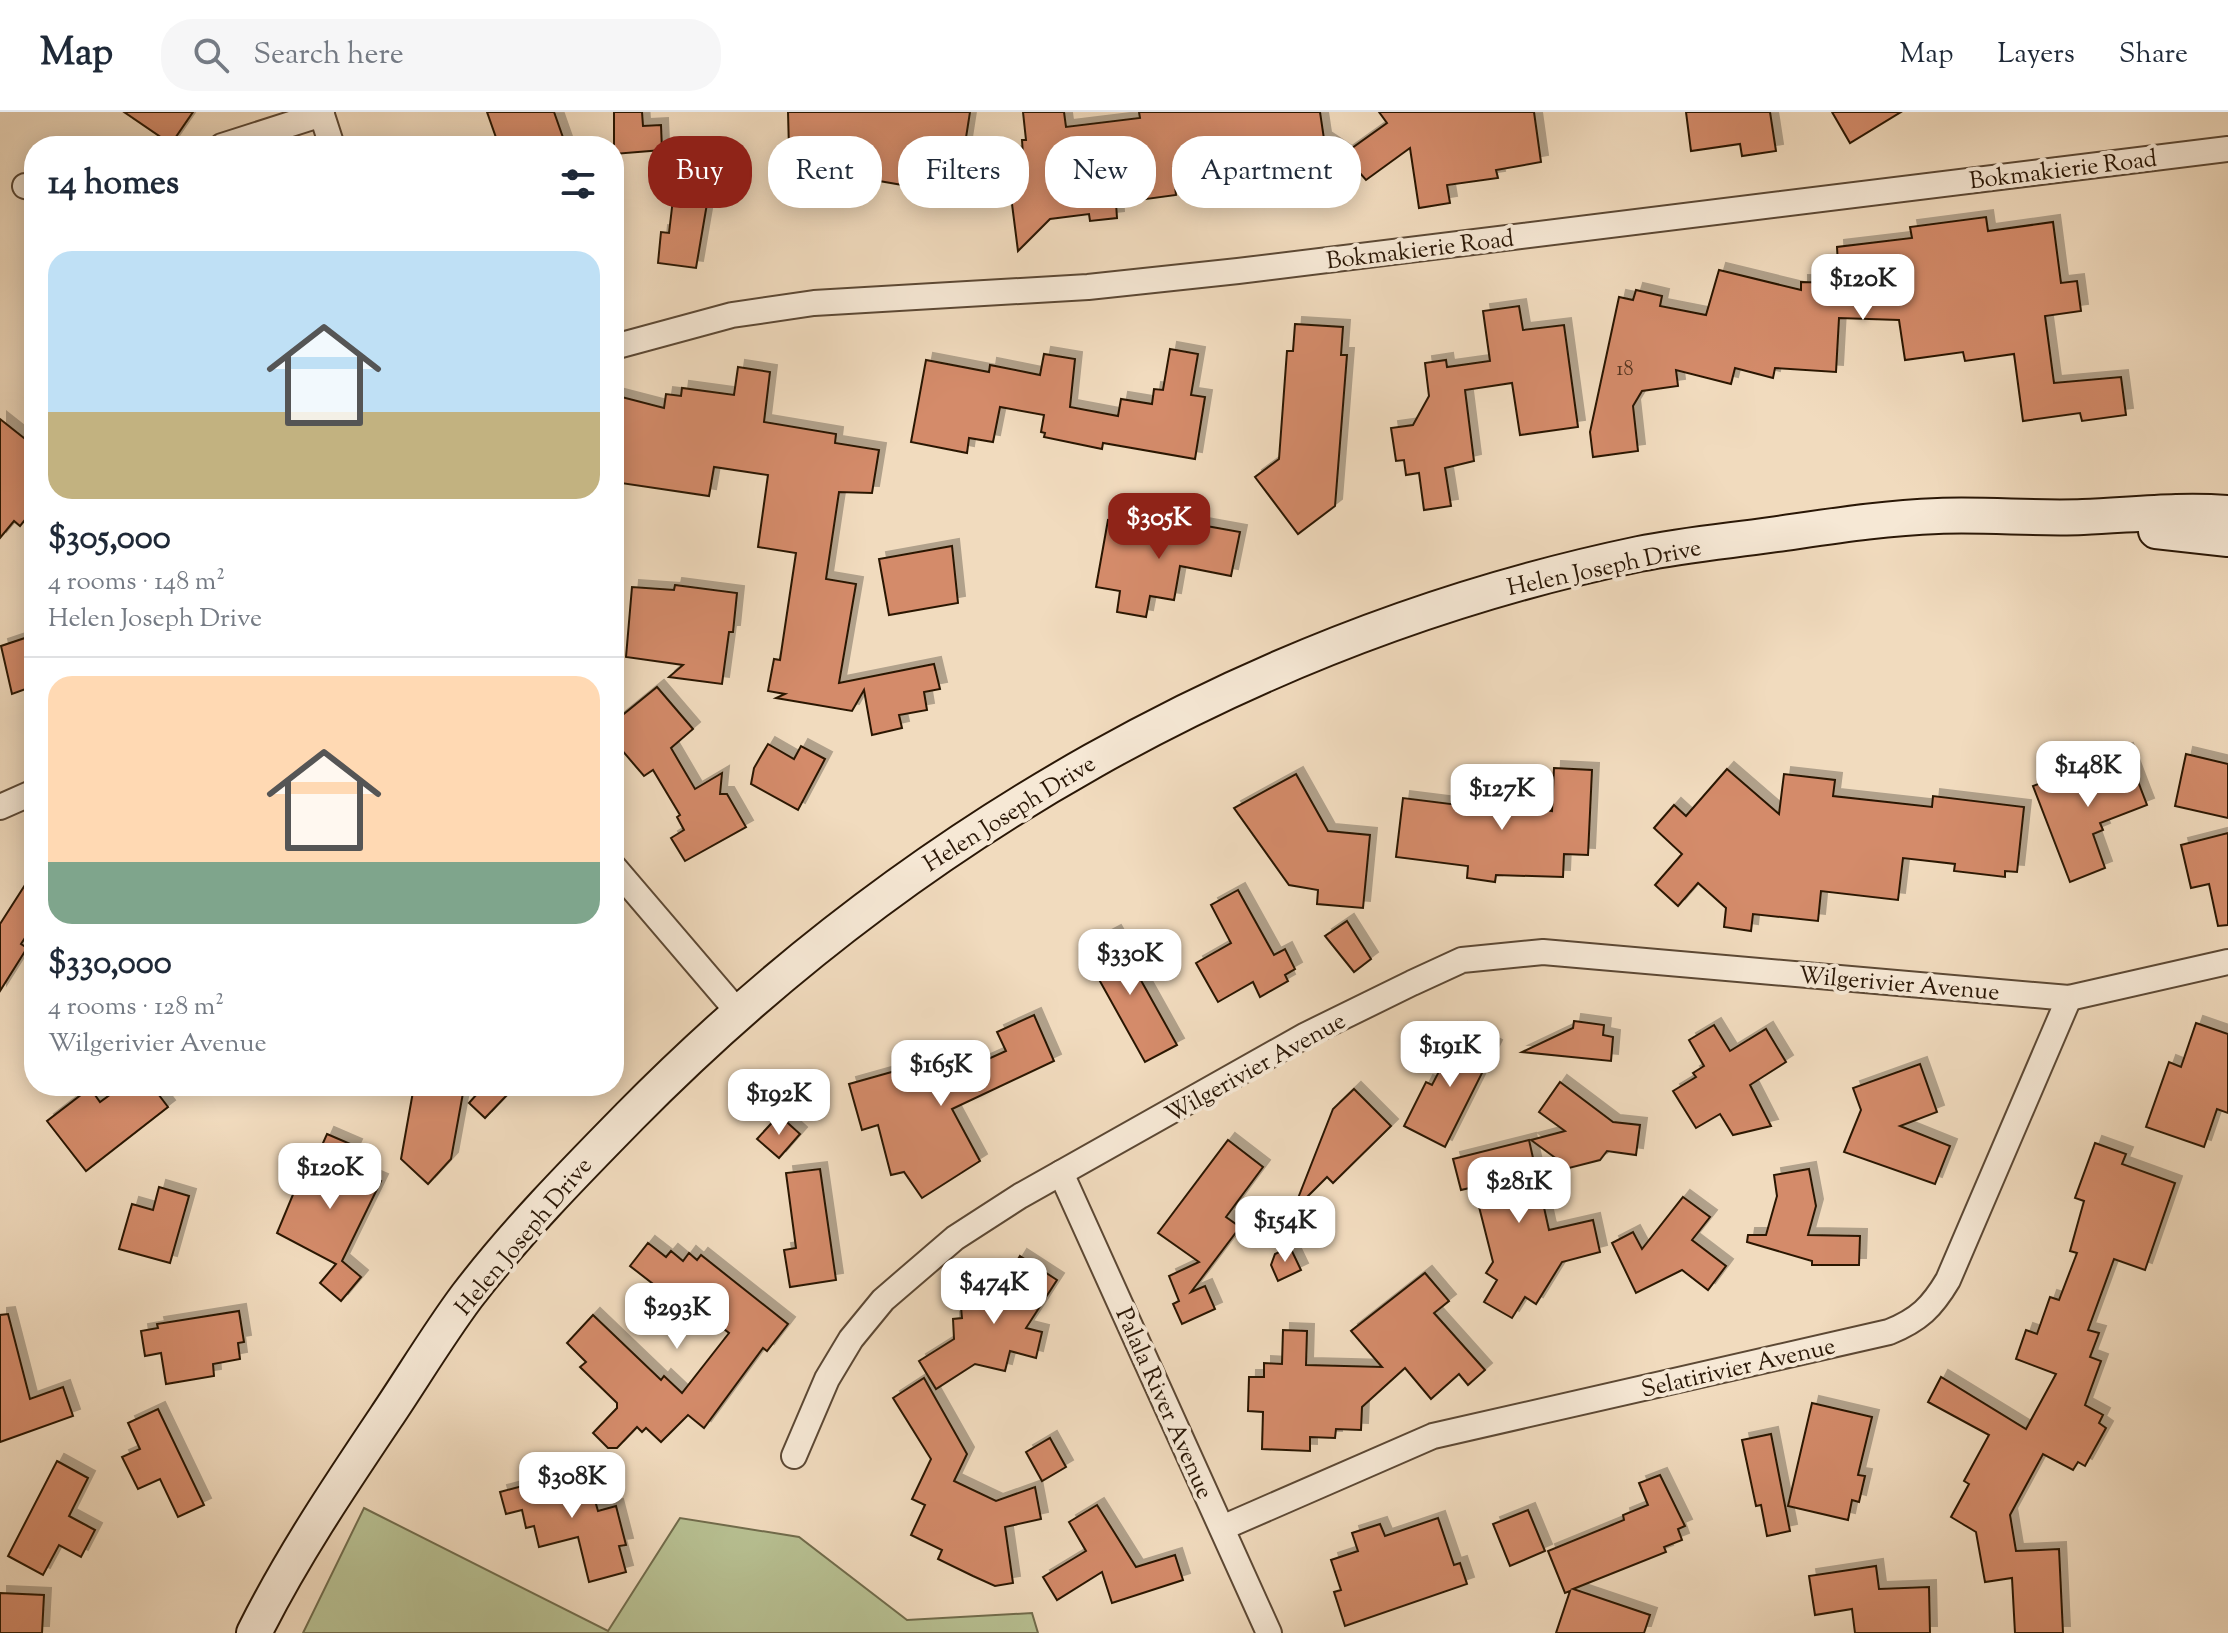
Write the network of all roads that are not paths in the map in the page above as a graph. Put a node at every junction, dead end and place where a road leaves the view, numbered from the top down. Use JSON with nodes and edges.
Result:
{"nodes":[{"id":1,"x":321,"y":113,"type":"edge"},
{"id":2,"x":252,"y":136,"type":"edge"},
{"id":3,"x":329,"y":136,"type":"edge"},
{"id":4,"x":2228,"y":149,"type":"edge"},
{"id":5,"x":624,"y":344,"type":"edge"},
{"id":6,"x":2228,"y":513,"type":"edge"},
{"id":7,"x":2081,"y":517,"type":"junction"},
{"id":8,"x":2228,"y":539,"type":"edge"},
{"id":9,"x":24,"y":796,"type":"edge"},
{"id":10,"x":0,"y":807,"type":"edge"},
{"id":11,"x":624,"y":879,"type":"edge"},
{"id":12,"x":2228,"y":962,"type":"edge"},
{"id":13,"x":2069,"y":998,"type":"junction"},
{"id":14,"x":738,"y":1012,"type":"junction"},
{"id":15,"x":1061,"y":1173,"type":"junction"},
{"id":16,"x":794,"y":1456,"type":"dead end"},
{"id":17,"x":1222,"y":1528,"type":"junction"},
{"id":18,"x":254,"y":1633,"type":"edge"},
{"id":19,"x":1269,"y":1633,"type":"edge"}],
"edges":[{"from":1,"to":2,"type":"street"},
{"from":1,"to":3,"type":"street"},
{"from":4,"to":5,"type":"street","name":"Bokmakierie Road"},
{"from":6,"to":7,"type":"street","name":"Helen Joseph Drive"},
{"from":7,"to":8,"type":"street","name":"Helen Joseph Drive"},
{"from":7,"to":14,"type":"street","name":"Helen Joseph Drive"},
{"from":9,"to":10,"type":"street"},
{"from":11,"to":14,"type":"street"},
{"from":12,"to":13,"type":"street","name":"Wilgerivier Avenue"},
{"from":13,"to":15,"type":"street","name":"Wilgerivier Avenue"},
{"from":13,"to":17,"type":"street","name":"Selatirivier Avenue"},
{"from":14,"to":18,"type":"street","name":"Helen Joseph Drive"},
{"from":15,"to":16,"type":"street","name":"Wilgerivier Avenue"},
{"from":15,"to":17,"type":"street","name":"Palala River Avenue"},
{"from":17,"to":19,"type":"street","name":"Palala River Avenue"}]}
